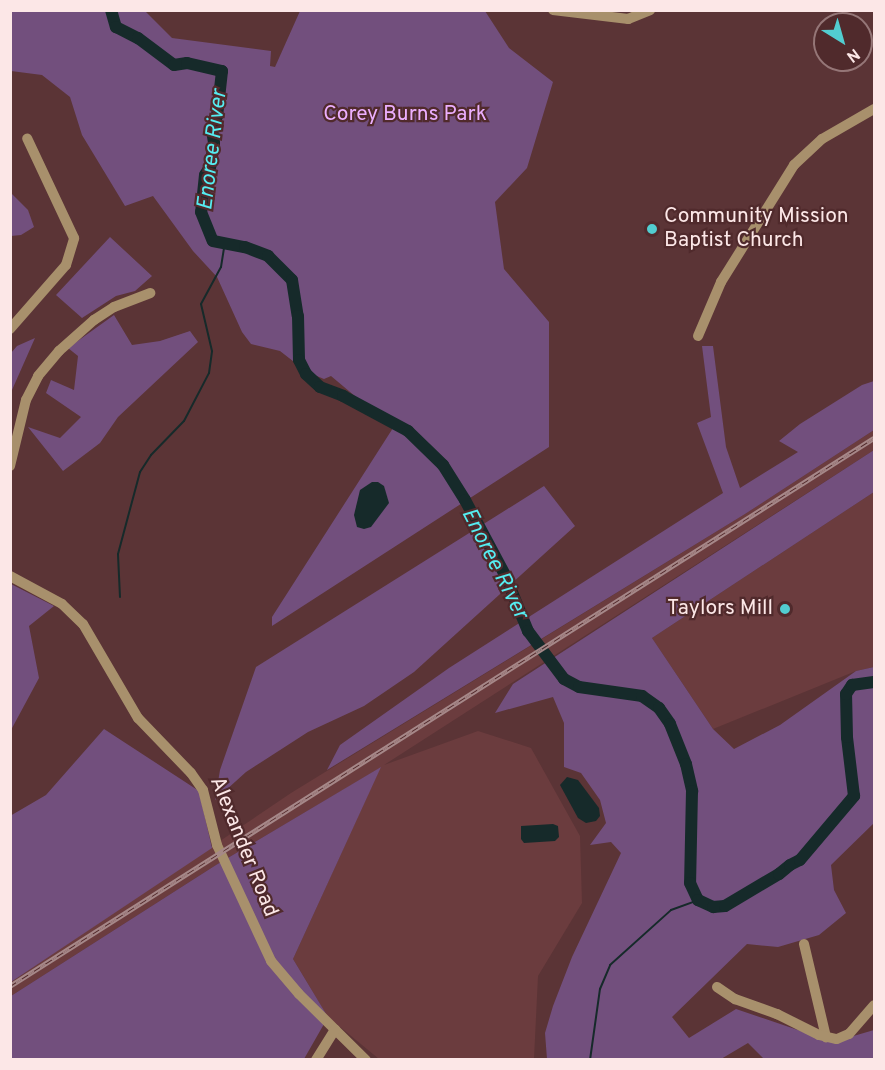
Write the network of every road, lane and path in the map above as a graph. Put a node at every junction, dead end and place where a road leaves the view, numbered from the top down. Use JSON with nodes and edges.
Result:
{"nodes":[{"id":1,"x":553,"y":10,"type":"edge"},
{"id":2,"x":650,"y":10,"type":"edge"},
{"id":3,"x":874,"y":109,"type":"edge"},
{"id":4,"x":27,"y":138,"type":"dead end"},
{"id":5,"x":150,"y":292,"type":"dead end"},
{"id":6,"x":10,"y":329,"type":"edge"},
{"id":7,"x":698,"y":336,"type":"dead end"},
{"id":8,"x":10,"y":466,"type":"edge"},
{"id":9,"x":10,"y":576,"type":"edge"},
{"id":10,"x":804,"y":944,"type":"dead end"},
{"id":11,"x":717,"y":987,"type":"dead end"},
{"id":12,"x":874,"y":1005,"type":"edge"},
{"id":13,"x":336,"y":1029,"type":"junction"},
{"id":14,"x":826,"y":1037,"type":"junction"},
{"id":15,"x":316,"y":1059,"type":"edge"},
{"id":16,"x":366,"y":1059,"type":"edge"}],
"edges":[{"from":1,"to":2,"type":"street"},
{"from":3,"to":7,"type":"street"},
{"from":4,"to":6,"type":"street"},
{"from":5,"to":8,"type":"street"},
{"from":9,"to":13,"type":"street","name":"Alexander Road"},
{"from":10,"to":14,"type":"street"},
{"from":11,"to":14,"type":"street"},
{"from":12,"to":14,"type":"street"},
{"from":13,"to":15,"type":"street"},
{"from":13,"to":16,"type":"street","name":"Alexander Road"}]}
